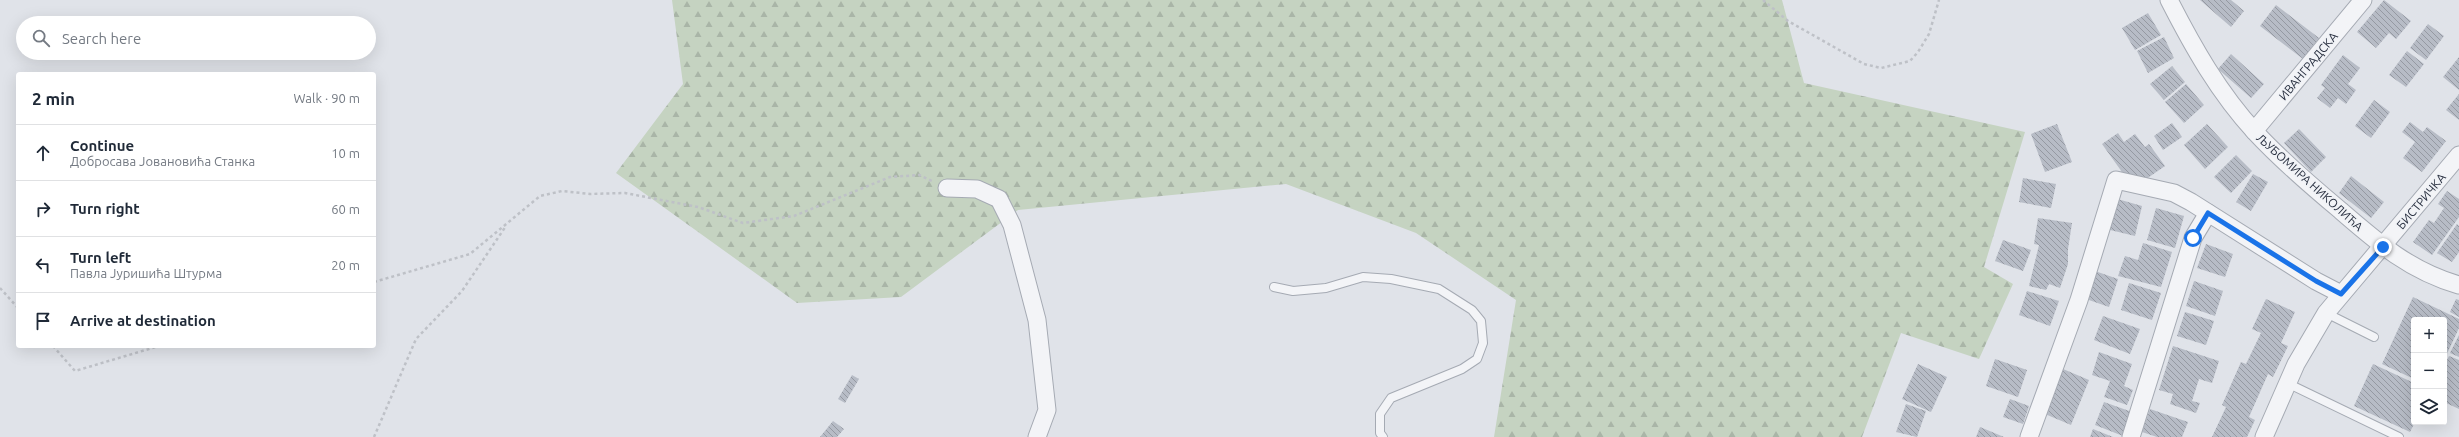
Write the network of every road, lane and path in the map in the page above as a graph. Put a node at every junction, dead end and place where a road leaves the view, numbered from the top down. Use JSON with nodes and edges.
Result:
{"nodes":[{"id":1,"x":1763,"y":0,"type":"edge"},
{"id":2,"x":1939,"y":0,"type":"edge"},
{"id":3,"x":2169,"y":0,"type":"edge"},
{"id":4,"x":2363,"y":0,"type":"edge"},
{"id":5,"x":2254,"y":131,"type":"junction"},
{"id":6,"x":2459,"y":155,"type":"edge"},
{"id":7,"x":947,"y":188,"type":"joint"},
{"id":8,"x":2208,"y":213,"type":"junction"},
{"id":9,"x":508,"y":224,"type":"junction"},
{"id":10,"x":2383,"y":247,"type":"junction"},
{"id":11,"x":376,"y":281,"type":"edge"},
{"id":12,"x":2459,"y":285,"type":"edge"},
{"id":13,"x":1274,"y":287,"type":"dead end"},
{"id":14,"x":0,"y":288,"type":"edge"},
{"id":15,"x":2341,"y":294,"type":"junction"},
{"id":16,"x":16,"y":306,"type":"edge"},
{"id":17,"x":2326,"y":313,"type":"junction"},
{"id":18,"x":2374,"y":337,"type":"dead end"},
{"id":19,"x":55,"y":348,"type":"edge"},
{"id":20,"x":152,"y":348,"type":"edge"},
{"id":21,"x":2287,"y":383,"type":"junction"},
{"id":22,"x":374,"y":437,"type":"edge"},
{"id":23,"x":1037,"y":437,"type":"edge"},
{"id":24,"x":1384,"y":437,"type":"edge"},
{"id":25,"x":2029,"y":437,"type":"edge"},
{"id":26,"x":2131,"y":437,"type":"edge"},
{"id":27,"x":2264,"y":437,"type":"edge"},
{"id":28,"x":2398,"y":437,"type":"edge"}],
"edges":[{"from":1,"to":2,"type":"path"},
{"from":3,"to":5,"type":"street","name":"ЉУБОМИРА НИКОЛИЋА"},
{"from":4,"to":5,"type":"street","name":"ИВАНГРАДСКА"},
{"from":5,"to":10,"type":"street","name":"ЉУБОМИРА НИКОЛИЋА"},
{"from":6,"to":10,"type":"street","name":"БИСТРИЧКА"},
{"from":7,"to":9,"type":"path"},
{"from":7,"to":23,"type":"street"},
{"from":8,"to":15,"type":"street"},
{"from":8,"to":25,"type":"street"},
{"from":8,"to":26,"type":"street"},
{"from":9,"to":11,"type":"path"},
{"from":9,"to":22,"type":"path"},
{"from":10,"to":12,"type":"street","name":"ЉУБОМИРА НИКОЛИЋА"},
{"from":10,"to":15,"type":"street","name":"БИСТРИЧКА"},
{"from":13,"to":24,"type":"lane"},
{"from":14,"to":16,"type":"path"},
{"from":15,"to":17,"type":"street","name":"БИСТРИЧКА"},
{"from":17,"to":18,"type":"lane"},
{"from":17,"to":21,"type":"street","name":"БИСТРИЧКА"},
{"from":19,"to":20,"type":"path"},
{"from":21,"to":27,"type":"street","name":"БИСТРИЧКА"},
{"from":21,"to":28,"type":"lane"}]}
